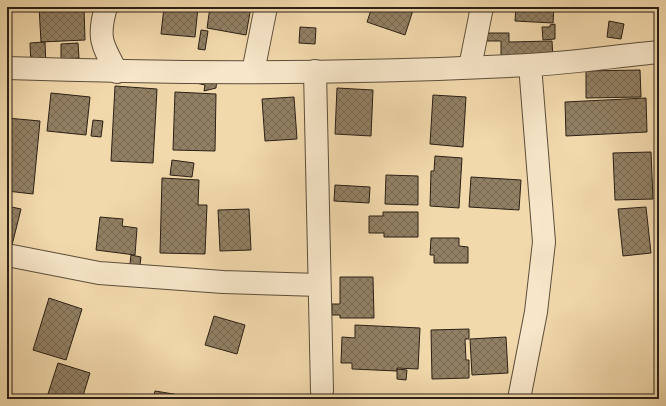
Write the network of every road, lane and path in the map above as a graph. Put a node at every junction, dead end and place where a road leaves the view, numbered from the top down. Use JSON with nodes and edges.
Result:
{"nodes":[{"id":1,"x":106,"y":7,"type":"edge"},
{"id":2,"x":266,"y":7,"type":"edge"},
{"id":3,"x":482,"y":7,"type":"edge"},
{"id":4,"x":659,"y":52,"type":"edge"},
{"id":5,"x":530,"y":65,"type":"junction"},
{"id":6,"x":470,"y":67,"type":"junction"},
{"id":7,"x":7,"y":68,"type":"edge"},
{"id":8,"x":315,"y":71,"type":"junction"},
{"id":9,"x":116,"y":72,"type":"junction"},
{"id":10,"x":252,"y":72,"type":"junction"},
{"id":11,"x":7,"y":255,"type":"edge"},
{"id":12,"x":319,"y":285,"type":"junction"},
{"id":13,"x":322,"y":391,"type":"dead end"},
{"id":14,"x":519,"y":399,"type":"edge"}],
"edges":[{"from":1,"to":9,"type":"street"},
{"from":2,"to":10,"type":"street"},
{"from":3,"to":6,"type":"street"},
{"from":4,"to":5,"type":"street"},
{"from":5,"to":6,"type":"street"},
{"from":5,"to":14,"type":"street"},
{"from":6,"to":8,"type":"street"},
{"from":7,"to":9,"type":"street"},
{"from":8,"to":10,"type":"street"},
{"from":8,"to":12,"type":"street"},
{"from":9,"to":10,"type":"street"},
{"from":11,"to":12,"type":"street"},
{"from":12,"to":13,"type":"street"}]}
